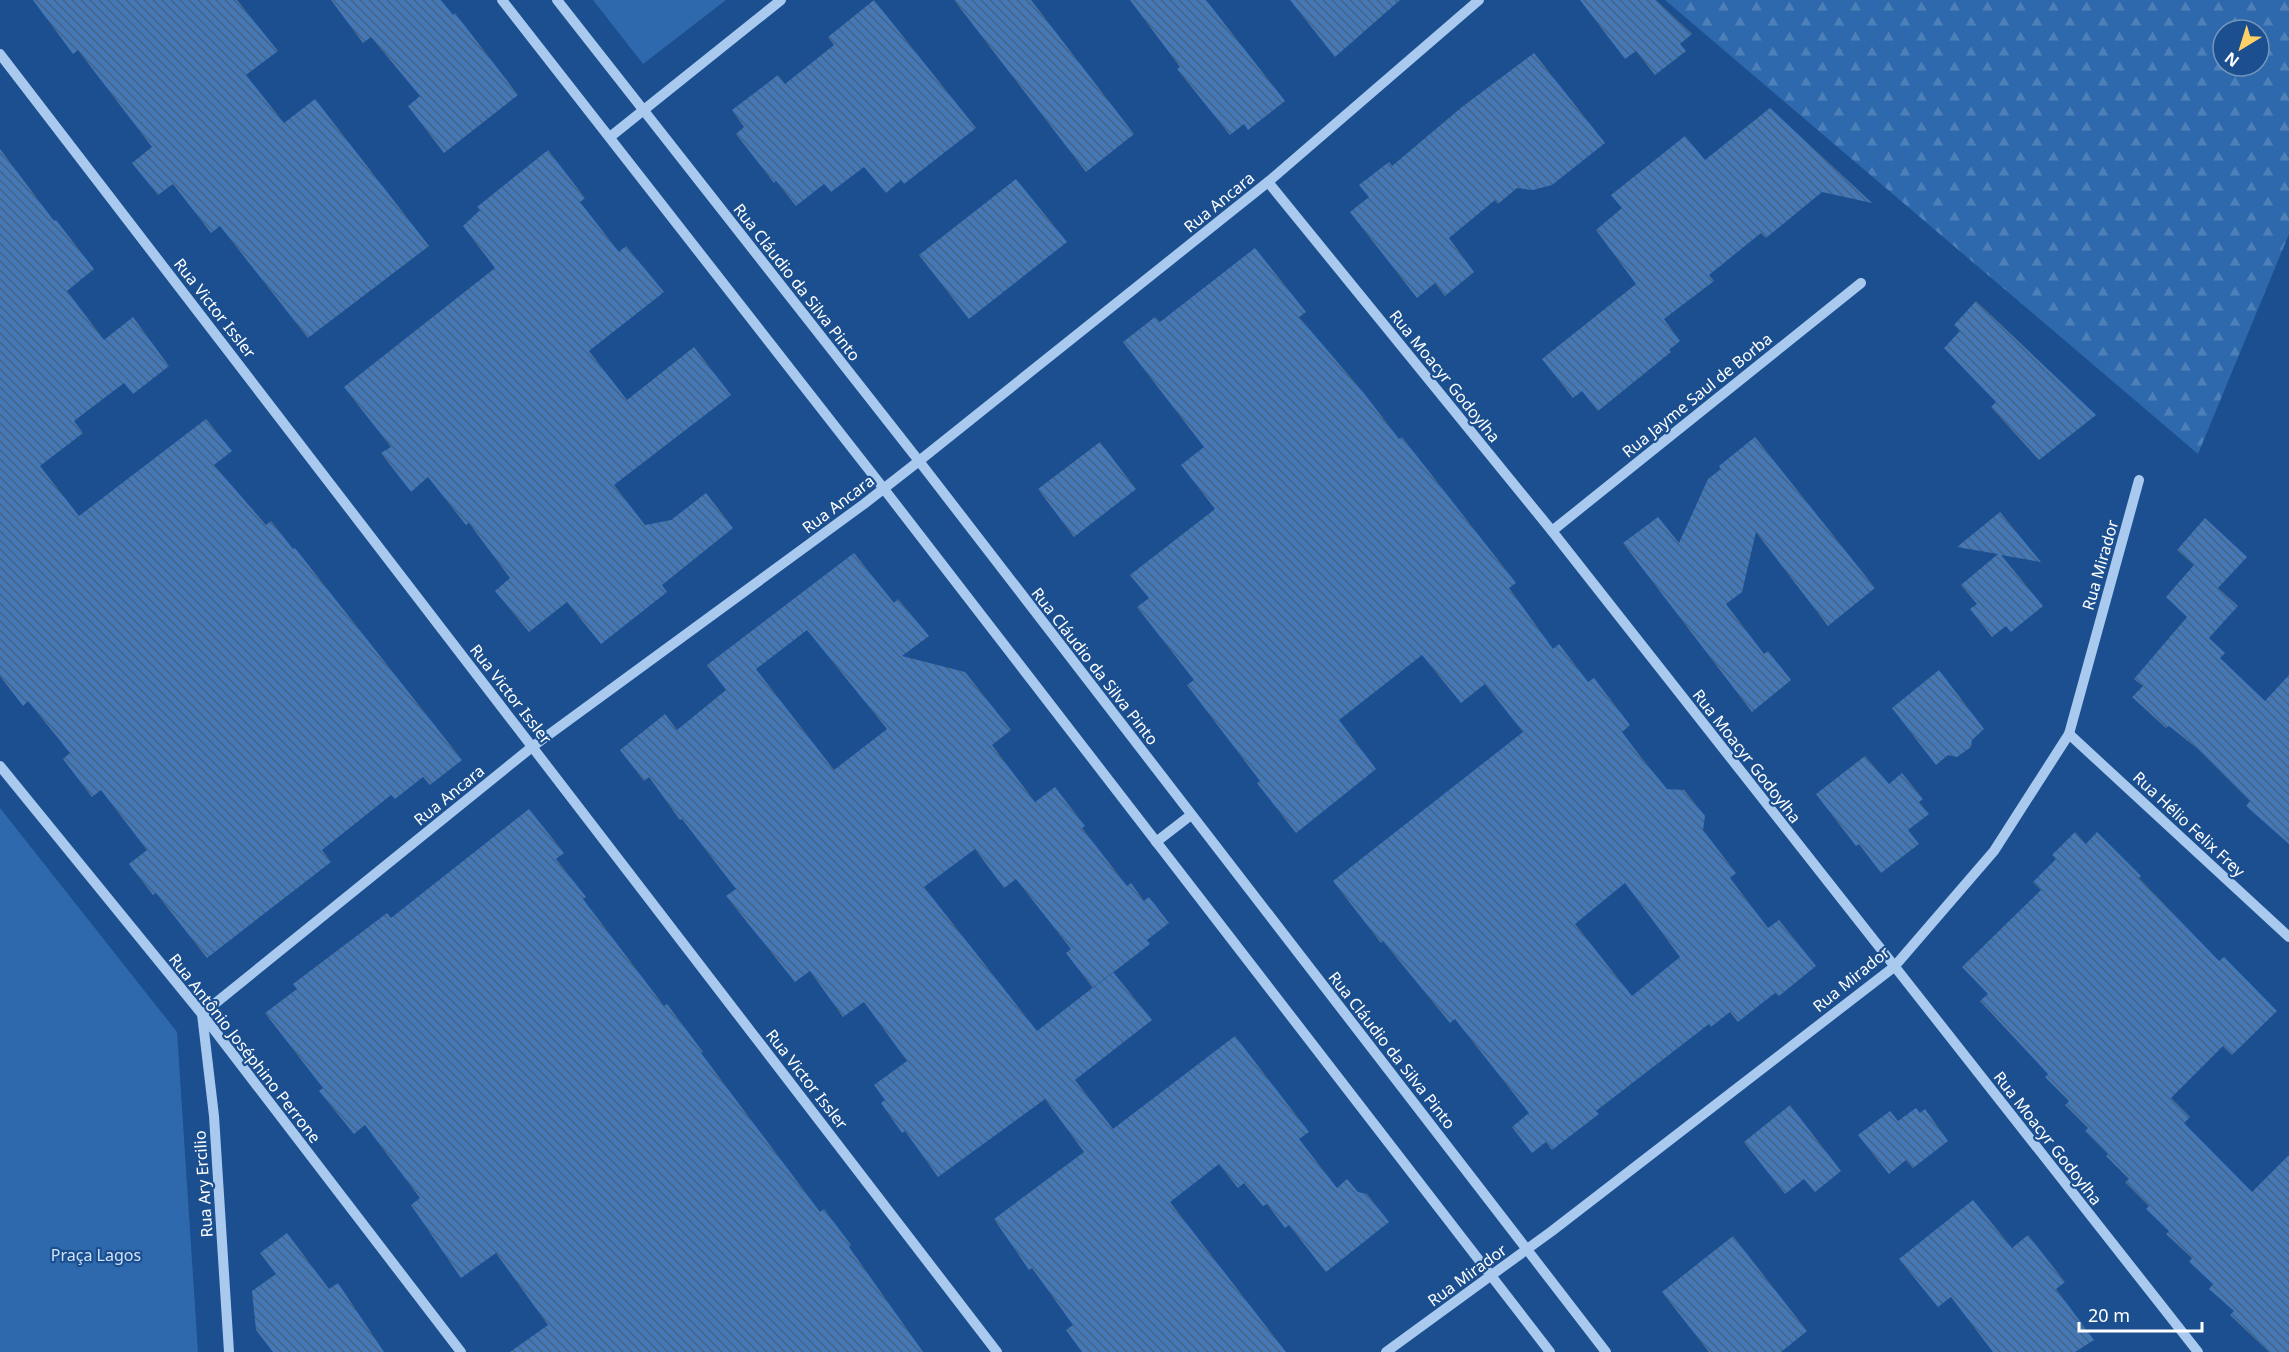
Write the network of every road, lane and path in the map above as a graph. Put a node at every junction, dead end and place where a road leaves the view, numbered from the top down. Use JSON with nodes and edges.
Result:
{"nodes":[{"id":1,"x":502,"y":0,"type":"edge"},
{"id":2,"x":557,"y":0,"type":"edge"},
{"id":3,"x":781,"y":0,"type":"edge"},
{"id":4,"x":1479,"y":0,"type":"edge"},
{"id":5,"x":0,"y":54,"type":"edge"},
{"id":6,"x":644,"y":111,"type":"junction"},
{"id":7,"x":610,"y":137,"type":"junction"},
{"id":8,"x":1268,"y":182,"type":"junction"},
{"id":9,"x":1861,"y":283,"type":"dead end"},
{"id":10,"x":919,"y":461,"type":"junction"},
{"id":11,"x":2139,"y":480,"type":"dead end"},
{"id":12,"x":884,"y":489,"type":"junction"},
{"id":13,"x":1552,"y":531,"type":"junction"},
{"id":14,"x":2069,"y":734,"type":"junction"},
{"id":15,"x":532,"y":747,"type":"junction"},
{"id":16,"x":0,"y":766,"type":"edge"},
{"id":17,"x":1191,"y":815,"type":"junction"},
{"id":18,"x":1156,"y":842,"type":"junction"},
{"id":19,"x":2289,"y":937,"type":"edge"},
{"id":20,"x":1894,"y":967,"type":"junction"},
{"id":21,"x":202,"y":1014,"type":"junction"},
{"id":22,"x":1527,"y":1250,"type":"junction"},
{"id":23,"x":1491,"y":1276,"type":"junction"},
{"id":24,"x":228,"y":1352,"type":"edge"},
{"id":25,"x":461,"y":1352,"type":"edge"},
{"id":26,"x":998,"y":1352,"type":"edge"},
{"id":27,"x":1386,"y":1352,"type":"edge"},
{"id":28,"x":1550,"y":1352,"type":"edge"},
{"id":29,"x":1606,"y":1352,"type":"edge"},
{"id":30,"x":2198,"y":1352,"type":"edge"}],
"edges":[{"from":1,"to":7,"type":"street"},
{"from":2,"to":6,"type":"street","name":"Rua Cláudio da Silva Pinto"},
{"from":3,"to":6,"type":"street"},
{"from":4,"to":8,"type":"street","name":"Rua Ancara"},
{"from":5,"to":15,"type":"street","name":"Rua Victor Issler"},
{"from":6,"to":7,"type":"street"},
{"from":6,"to":10,"type":"street","name":"Rua Cláudio da Silva Pinto"},
{"from":7,"to":12,"type":"street"},
{"from":8,"to":10,"type":"street","name":"Rua Ancara"},
{"from":8,"to":13,"type":"street","name":"Rua Moacyr Godoylha"},
{"from":9,"to":13,"type":"street","name":"Rua Jayme Saul de Borba"},
{"from":10,"to":12,"type":"street","name":"Rua Ancara"},
{"from":10,"to":17,"type":"street","name":"Rua Cláudio da Silva Pinto"},
{"from":11,"to":14,"type":"street","name":"Rua Mirador"},
{"from":12,"to":15,"type":"street","name":"Rua Ancara"},
{"from":12,"to":18,"type":"street"},
{"from":13,"to":20,"type":"street","name":"Rua Moacyr Godoylha"},
{"from":14,"to":19,"type":"street","name":"Rua Hélio Felix Frey"},
{"from":14,"to":20,"type":"street","name":"Rua Mirador"},
{"from":15,"to":21,"type":"street","name":"Rua Ancara"},
{"from":15,"to":26,"type":"street","name":"Rua Victor Issler"},
{"from":16,"to":21,"type":"street","name":"Rua Antônio Joséphino Perrone"},
{"from":17,"to":18,"type":"street"},
{"from":17,"to":22,"type":"street","name":"Rua Cláudio da Silva Pinto"},
{"from":18,"to":23,"type":"street"},
{"from":20,"to":22,"type":"street","name":"Rua Mirador"},
{"from":20,"to":30,"type":"street","name":"Rua Moacyr Godoylha"},
{"from":21,"to":24,"type":"street","name":"Rua Ary Ercilio"},
{"from":21,"to":25,"type":"street","name":"Rua Antônio Joséphino Perrone"},
{"from":22,"to":23,"type":"street","name":"Rua Mirador"},
{"from":22,"to":29,"type":"street","name":"Rua Cláudio da Silva Pinto"},
{"from":23,"to":27,"type":"street","name":"Rua Mirador"},
{"from":23,"to":28,"type":"street"}]}
